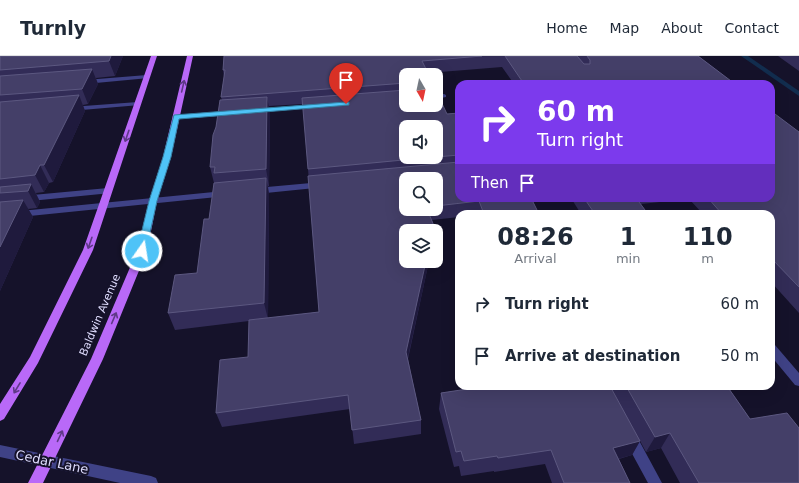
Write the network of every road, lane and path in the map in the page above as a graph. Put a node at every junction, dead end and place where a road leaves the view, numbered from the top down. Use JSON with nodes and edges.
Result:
{"nodes":[{"id":1,"x":154,"y":56,"type":"edge"},
{"id":2,"x":190,"y":56,"type":"edge"},
{"id":3,"x":147,"y":78,"type":"junction"},
{"id":4,"x":77,"y":83,"type":"edge"},
{"id":5,"x":138,"y":104,"type":"junction"},
{"id":6,"x":321,"y":106,"type":"edge"},
{"id":7,"x":62,"y":110,"type":"edge"},
{"id":8,"x":251,"y":111,"type":"edge"},
{"id":9,"x":235,"y":112,"type":"edge"},
{"id":10,"x":176,"y":117,"type":"junction"},
{"id":11,"x":333,"y":184,"type":"edge"},
{"id":12,"x":108,"y":191,"type":"junction"},
{"id":13,"x":247,"y":192,"type":"edge"},
{"id":14,"x":231,"y":194,"type":"edge"},
{"id":15,"x":0,"y":201,"type":"edge"},
{"id":16,"x":153,"y":201,"type":"junction"},
{"id":17,"x":103,"y":206,"type":"junction"},
{"id":18,"x":0,"y":216,"type":"edge"},
{"id":19,"x":775,"y":353,"type":"edge"},
{"id":20,"x":799,"y":381,"type":"edge"},
{"id":21,"x":0,"y":415,"type":"edge"},
{"id":22,"x":622,"y":423,"type":"edge"},
{"id":23,"x":0,"y":451,"type":"edge"},
{"id":24,"x":48,"y":460,"type":"junction"},
{"id":25,"x":35,"y":483,"type":"edge"},
{"id":26,"x":151,"y":483,"type":"edge"},
{"id":27,"x":655,"y":483,"type":"edge"}],
"edges":[{"from":1,"to":3,"type":"main road"},
{"from":10,"to":2,"type":"main road","name":"Baldwin Avenue","one_way":true},
{"from":3,"to":4,"type":"street"},
{"from":3,"to":5,"type":"main road"},
{"from":5,"to":7,"type":"street"},
{"from":5,"to":12,"type":"main road","one_way":true},
{"from":6,"to":8,"type":"street"},
{"from":9,"to":10,"type":"street"},
{"from":10,"to":16,"type":"main road","name":"Baldwin Avenue"},
{"from":11,"to":13,"type":"street"},
{"from":12,"to":15,"type":"street"},
{"from":12,"to":17,"type":"main road"},
{"from":14,"to":16,"type":"street"},
{"from":16,"to":17,"type":"street"},
{"from":24,"to":16,"type":"main road","name":"Baldwin Avenue","one_way":true},
{"from":17,"to":18,"type":"street"},
{"from":17,"to":21,"type":"main road","one_way":true},
{"from":19,"to":20,"type":"street"},
{"from":22,"to":27,"type":"street"},
{"from":23,"to":24,"type":"street","name":"Cedar Lane"},
{"from":24,"to":25,"type":"main road","name":"Baldwin Avenue"},
{"from":24,"to":26,"type":"street","name":"Cedar Lane"}]}
